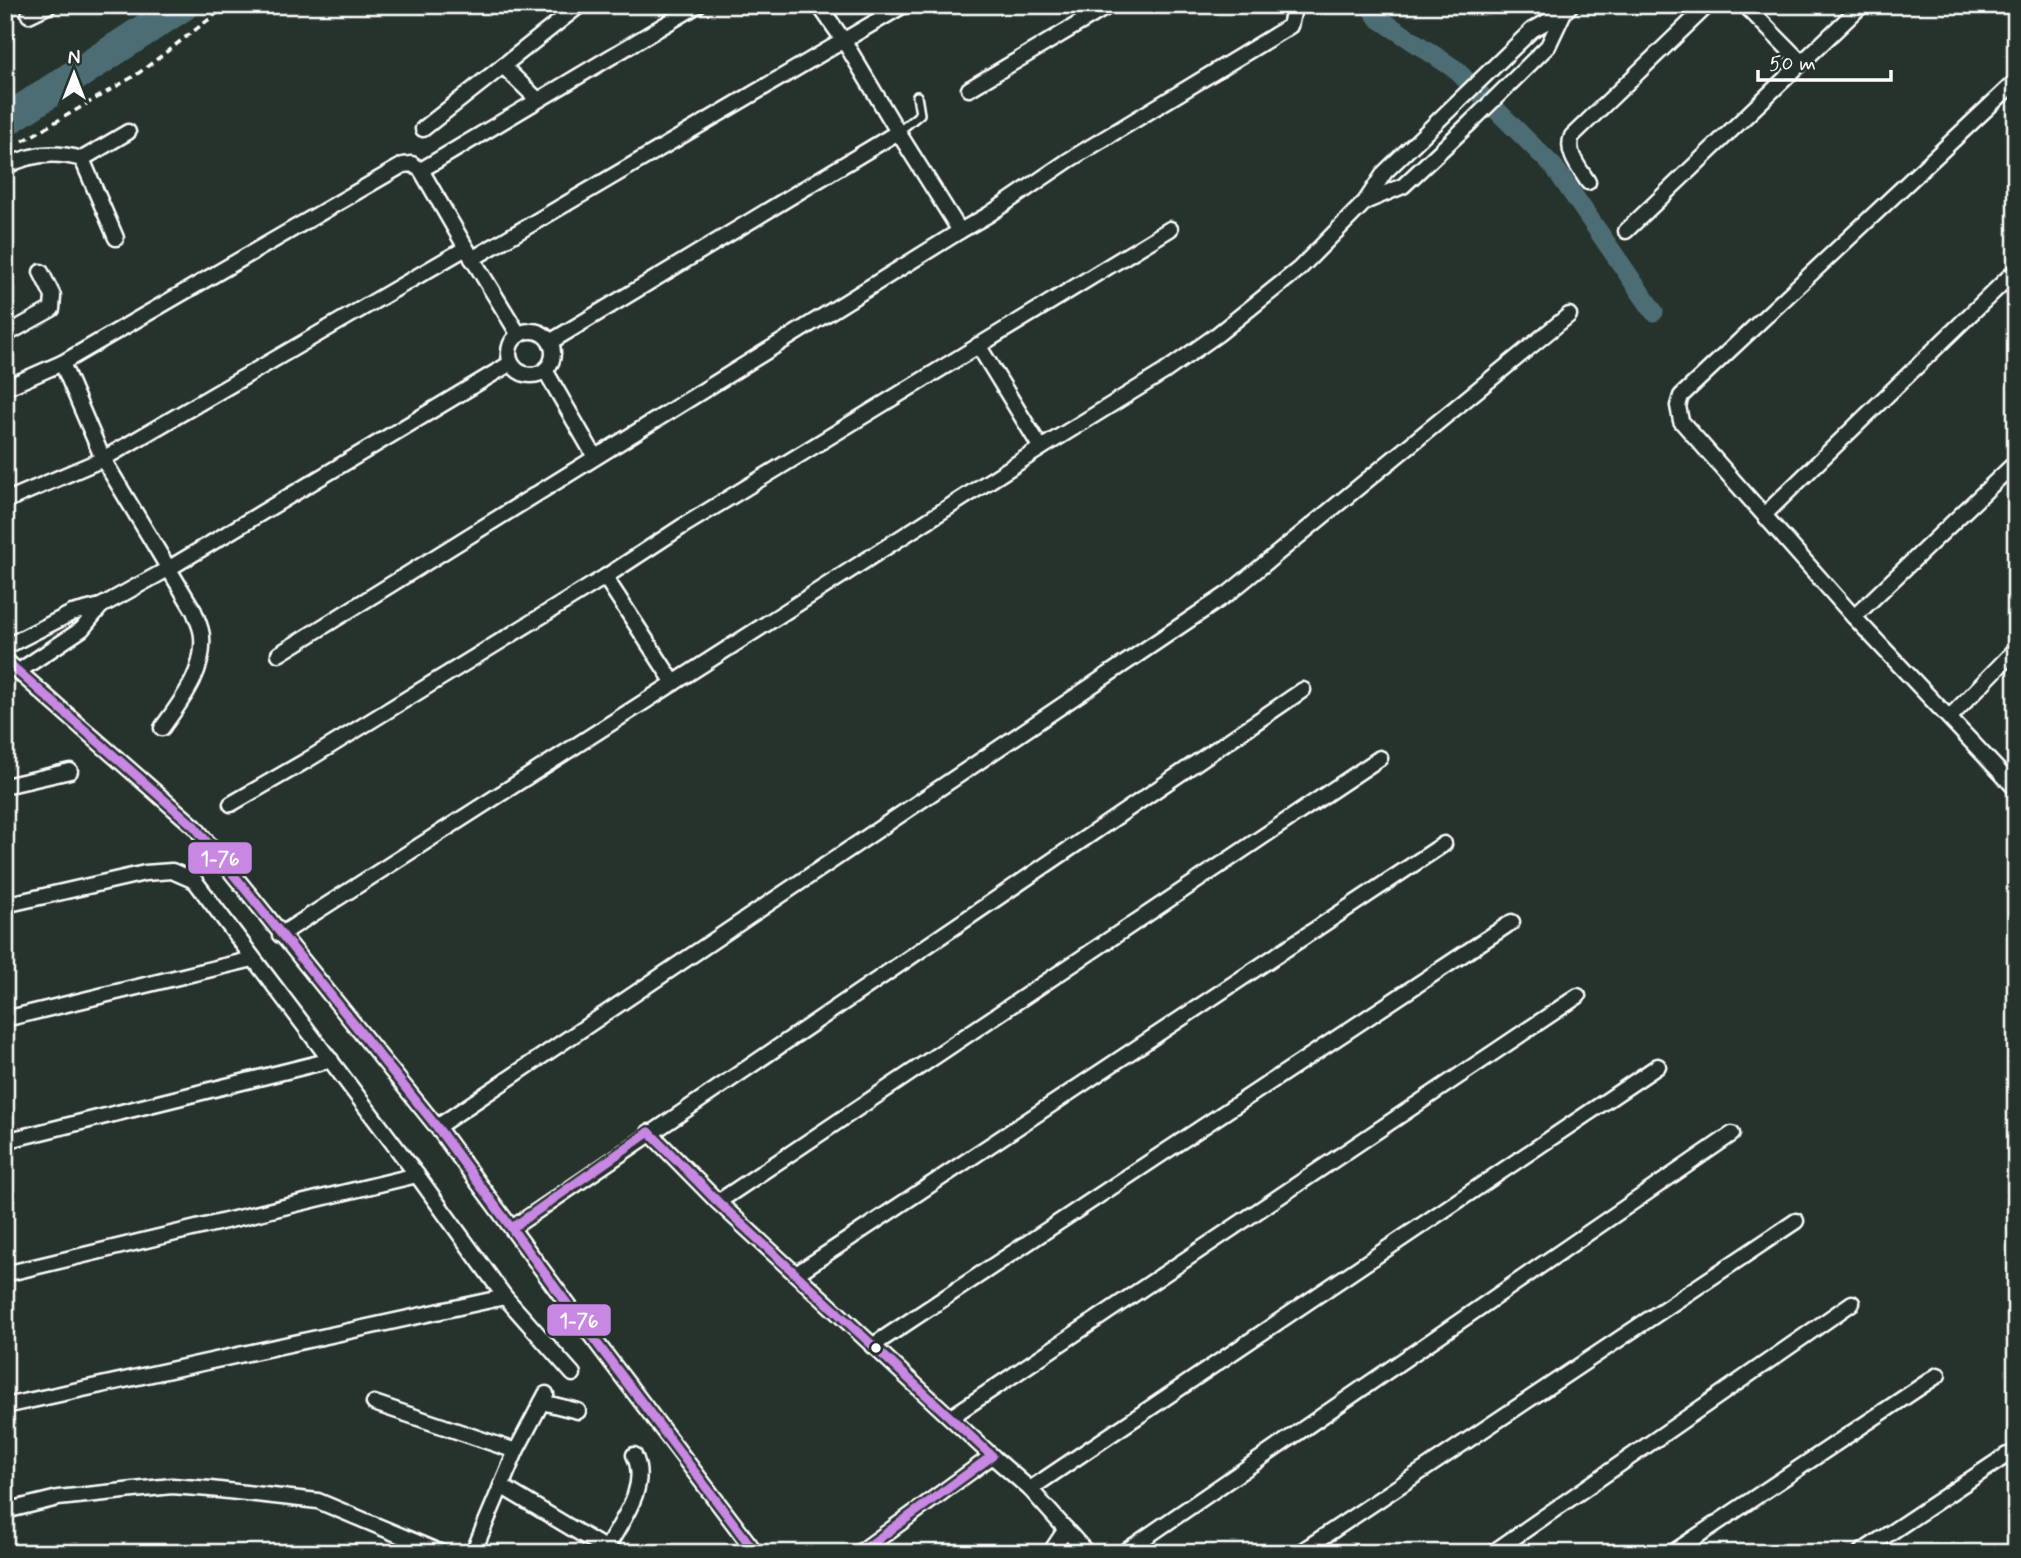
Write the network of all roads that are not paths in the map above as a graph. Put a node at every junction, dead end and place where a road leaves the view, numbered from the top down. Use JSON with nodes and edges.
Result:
{"nodes":[{"id":1,"x":50,"y":5,"type":"edge"},
{"id":2,"x":580,"y":5,"type":"edge"},
{"id":3,"x":698,"y":5,"type":"edge"},
{"id":4,"x":819,"y":5,"type":"edge"},
{"id":5,"x":904,"y":5,"type":"edge"},
{"id":6,"x":1110,"y":5,"type":"edge"},
{"id":7,"x":1291,"y":5,"type":"edge"},
{"id":8,"x":1708,"y":5,"type":"edge"},
{"id":9,"x":1745,"y":5,"type":"edge"},
{"id":10,"x":1862,"y":5,"type":"edge"},
{"id":11,"x":1567,"y":9,"type":"edge"},
{"id":12,"x":29,"y":15,"type":"dead end"},
{"id":13,"x":844,"y":41,"type":"junction"},
{"id":14,"x":1801,"y":62,"type":"junction"},
{"id":15,"x":503,"y":66,"type":"junction"},
{"id":16,"x":2016,"y":81,"type":"edge"},
{"id":17,"x":969,"y":89,"type":"dead end"},
{"id":18,"x":917,"y":96,"type":"dead end"},
{"id":19,"x":538,"y":100,"type":"junction"},
{"id":20,"x":423,"y":129,"type":"dead end"},
{"id":21,"x":128,"y":132,"type":"dead end"},
{"id":22,"x":898,"y":132,"type":"junction"},
{"id":23,"x":82,"y":159,"type":"junction"},
{"id":24,"x":5,"y":167,"type":"edge"},
{"id":25,"x":421,"y":170,"type":"junction"},
{"id":26,"x":1588,"y":182,"type":"dead end"},
{"id":27,"x":1366,"y":202,"type":"junction"},
{"id":28,"x":1170,"y":229,"type":"dead end"},
{"id":29,"x":960,"y":231,"type":"junction"},
{"id":30,"x":1626,"y":231,"type":"dead end"},
{"id":31,"x":116,"y":238,"type":"dead end"},
{"id":32,"x":469,"y":253,"type":"junction"},
{"id":33,"x":2016,"y":270,"type":"edge"},
{"id":34,"x":41,"y":272,"type":"dead end"},
{"id":35,"x":1569,"y":315,"type":"dead end"},
{"id":36,"x":5,"y":335,"type":"edge"},
{"id":37,"x":519,"y":335,"type":"junction"},
{"id":38,"x":550,"y":342,"type":"junction"},
{"id":39,"x":978,"y":345,"type":"junction"},
{"id":40,"x":62,"y":363,"type":"junction"},
{"id":41,"x":511,"y":363,"type":"junction"},
{"id":42,"x":545,"y":370,"type":"junction"},
{"id":43,"x":5,"y":388,"type":"edge"},
{"id":44,"x":1041,"y":448,"type":"junction"},
{"id":45,"x":595,"y":457,"type":"junction"},
{"id":46,"x":103,"y":458,"type":"junction"},
{"id":47,"x":2016,"y":462,"type":"edge"},
{"id":48,"x":5,"y":501,"type":"edge"},
{"id":49,"x":1765,"y":514,"type":"junction"},
{"id":50,"x":168,"y":569,"type":"junction"},
{"id":51,"x":605,"y":577,"type":"junction"},
{"id":52,"x":102,"y":606,"type":"junction"},
{"id":53,"x":1854,"y":617,"type":"junction"},
{"id":54,"x":5,"y":647,"type":"edge"},
{"id":55,"x":2016,"y":649,"type":"edge"},
{"id":56,"x":279,"y":654,"type":"dead end"},
{"id":57,"x":5,"y":660,"type":"edge"},
{"id":58,"x":19,"y":671,"type":"junction"},
{"id":59,"x":674,"y":683,"type":"junction"},
{"id":60,"x":1303,"y":691,"type":"dead end"},
{"id":61,"x":1950,"y":717,"type":"junction"},
{"id":62,"x":162,"y":728,"type":"dead end"},
{"id":63,"x":1380,"y":758,"type":"dead end"},
{"id":64,"x":70,"y":771,"type":"dead end"},
{"id":65,"x":5,"y":786,"type":"edge"},
{"id":66,"x":2016,"y":789,"type":"edge"},
{"id":67,"x":231,"y":804,"type":"dead end"},
{"id":68,"x":1444,"y":844,"type":"dead end"},
{"id":69,"x":5,"y":905,"type":"edge"},
{"id":70,"x":1512,"y":922,"type":"dead end"},
{"id":71,"x":280,"y":935,"type":"junction"},
{"id":72,"x":253,"y":959,"type":"junction"},
{"id":73,"x":1578,"y":996,"type":"dead end"},
{"id":74,"x":5,"y":1019,"type":"edge"},
{"id":75,"x":331,"y":1060,"type":"junction"},
{"id":76,"x":1658,"y":1066,"type":"dead end"},
{"id":77,"x":437,"y":1127,"type":"junction"},
{"id":78,"x":649,"y":1132,"type":"junction"},
{"id":79,"x":1731,"y":1134,"type":"dead end"},
{"id":80,"x":5,"y":1141,"type":"edge"},
{"id":81,"x":417,"y":1175,"type":"junction"},
{"id":82,"x":718,"y":1202,"type":"junction"},
{"id":83,"x":1796,"y":1221,"type":"dead end"},
{"id":84,"x":512,"y":1228,"type":"junction"},
{"id":85,"x":5,"y":1274,"type":"edge"},
{"id":86,"x":796,"y":1274,"type":"junction"},
{"id":87,"x":506,"y":1297,"type":"junction"},
{"id":88,"x":1853,"y":1303,"type":"dead end"},
{"id":89,"x":872,"y":1346,"type":"junction"},
{"id":90,"x":573,"y":1374,"type":"dead end"},
{"id":91,"x":1938,"y":1375,"type":"dead end"},
{"id":92,"x":374,"y":1403,"type":"dead end"},
{"id":93,"x":5,"y":1406,"type":"edge"},
{"id":94,"x":578,"y":1411,"type":"dead end"},
{"id":95,"x":951,"y":1417,"type":"junction"},
{"id":96,"x":516,"y":1451,"type":"junction"},
{"id":97,"x":634,"y":1455,"type":"dead end"},
{"id":98,"x":2007,"y":1455,"type":"dead end"},
{"id":99,"x":992,"y":1456,"type":"junction"},
{"id":100,"x":501,"y":1486,"type":"junction"},
{"id":101,"x":1030,"y":1489,"type":"junction"},
{"id":102,"x":5,"y":1511,"type":"edge"},
{"id":103,"x":1066,"y":1529,"type":"junction"},
{"id":104,"x":610,"y":1550,"type":"edge"},
{"id":105,"x":1500,"y":1551,"type":"edge"},
{"id":106,"x":442,"y":1553,"type":"edge"},
{"id":107,"x":473,"y":1553,"type":"edge"},
{"id":108,"x":756,"y":1553,"type":"edge"},
{"id":109,"x":859,"y":1553,"type":"edge"},
{"id":110,"x":1050,"y":1553,"type":"edge"},
{"id":111,"x":1087,"y":1553,"type":"edge"},
{"id":112,"x":1123,"y":1553,"type":"edge"},
{"id":113,"x":1299,"y":1553,"type":"edge"},
{"id":114,"x":1672,"y":1553,"type":"edge"},
{"id":115,"x":1860,"y":1553,"type":"edge"}],
"edges":[{"from":1,"to":12,"type":"street"},
{"from":2,"to":15,"type":"street"},
{"from":3,"to":19,"type":"street"},
{"from":4,"to":13,"type":"street"},
{"from":5,"to":13,"type":"street"},
{"from":6,"to":17,"type":"street"},
{"from":7,"to":29,"type":"street"},
{"from":8,"to":26,"type":"street"},
{"from":9,"to":14,"type":"street"},
{"from":10,"to":14,"type":"street"},
{"from":11,"to":27,"type":"street"},
{"from":11,"to":27,"type":"street"},
{"from":13,"to":22,"type":"street"},
{"from":13,"to":32,"type":"street"},
{"from":14,"to":30,"type":"street"},
{"from":15,"to":19,"type":"street"},
{"from":15,"to":20,"type":"street"},
{"from":16,"to":49,"type":"street"},
{"from":18,"to":22,"type":"lane"},
{"from":19,"to":25,"type":"street"},
{"from":21,"to":23,"type":"street"},
{"from":22,"to":29,"type":"street"},
{"from":22,"to":38,"type":"street"},
{"from":23,"to":24,"type":"street"},
{"from":23,"to":31,"type":"street"},
{"from":25,"to":32,"type":"street"},
{"from":25,"to":40,"type":"street"},
{"from":27,"to":44,"type":"street"},
{"from":28,"to":39,"type":"street"},
{"from":29,"to":45,"type":"street"},
{"from":32,"to":37,"type":"street"},
{"from":32,"to":46,"type":"street"},
{"from":33,"to":49,"type":"street"},
{"from":34,"to":36,"type":"street"},
{"from":35,"to":77,"type":"street"},
{"from":37,"to":38,"type":"street"},
{"from":37,"to":41,"type":"street"},
{"from":38,"to":42,"type":"street"},
{"from":39,"to":44,"type":"street"},
{"from":39,"to":51,"type":"street"},
{"from":40,"to":43,"type":"street"},
{"from":40,"to":46,"type":"street"},
{"from":41,"to":42,"type":"street"},
{"from":41,"to":50,"type":"street"},
{"from":42,"to":45,"type":"street"},
{"from":44,"to":59,"type":"street"},
{"from":45,"to":56,"type":"street"},
{"from":46,"to":48,"type":"street"},
{"from":46,"to":50,"type":"street"},
{"from":47,"to":53,"type":"street"},
{"from":49,"to":53,"type":"street"},
{"from":50,"to":52,"type":"street"},
{"from":50,"to":62,"type":"street"},
{"from":51,"to":59,"type":"street"},
{"from":51,"to":67,"type":"street"},
{"from":52,"to":54,"type":"street"},
{"from":52,"to":58,"type":"street"},
{"from":53,"to":61,"type":"street"},
{"from":55,"to":61,"type":"street"},
{"from":57,"to":58,"type":"street"},
{"from":58,"to":71,"type":"street"},
{"from":59,"to":71,"type":"street"},
{"from":60,"to":78,"type":"street"},
{"from":61,"to":66,"type":"street"},
{"from":63,"to":82,"type":"street"},
{"from":64,"to":65,"type":"street"},
{"from":68,"to":86,"type":"street"},
{"from":69,"to":72,"type":"street"},
{"from":70,"to":89,"type":"street"},
{"from":71,"to":77,"type":"street"},
{"from":72,"to":74,"type":"street"},
{"from":72,"to":75,"type":"street"},
{"from":73,"to":95,"type":"street"},
{"from":75,"to":80,"type":"street"},
{"from":75,"to":81,"type":"street"},
{"from":76,"to":101,"type":"street"},
{"from":77,"to":84,"type":"street"},
{"from":78,"to":82,"type":"street"},
{"from":78,"to":84,"type":"street"},
{"from":79,"to":112,"type":"street"},
{"from":81,"to":85,"type":"street"},
{"from":81,"to":87,"type":"street"},
{"from":82,"to":86,"type":"street"},
{"from":83,"to":113,"type":"street"},
{"from":84,"to":108,"type":"street"},
{"from":86,"to":89,"type":"street"},
{"from":87,"to":90,"type":"street"},
{"from":87,"to":93,"type":"street"},
{"from":88,"to":105,"type":"street"},
{"from":89,"to":95,"type":"street"},
{"from":91,"to":114,"type":"street"},
{"from":92,"to":96,"type":"street"},
{"from":94,"to":96,"type":"street"},
{"from":95,"to":99,"type":"street"},
{"from":96,"to":100,"type":"street"},
{"from":97,"to":104,"type":"street"},
{"from":98,"to":115,"type":"street"},
{"from":99,"to":101,"type":"street"},
{"from":99,"to":109,"type":"street"},
{"from":100,"to":104,"type":"street"},
{"from":100,"to":107,"type":"street"},
{"from":101,"to":103,"type":"street"},
{"from":102,"to":106,"type":"street"},
{"from":103,"to":110,"type":"street"},
{"from":103,"to":111,"type":"street"}]}
